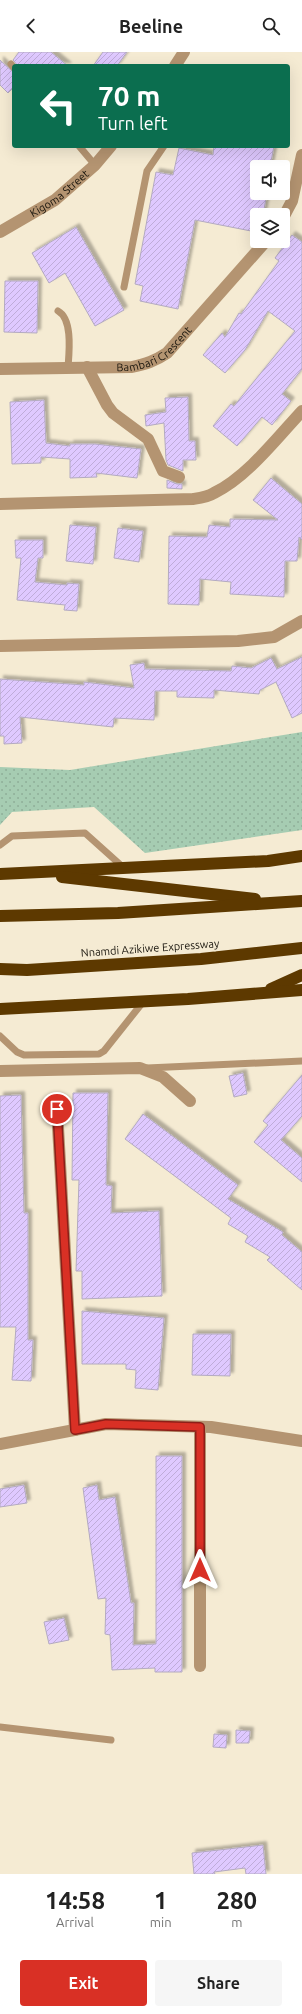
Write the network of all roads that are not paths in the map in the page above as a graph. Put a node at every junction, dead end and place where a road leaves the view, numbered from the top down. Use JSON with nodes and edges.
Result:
{"nodes":[{"id":1,"x":184,"y":52,"type":"edge"},
{"id":2,"x":176,"y":64,"type":"edge"},
{"id":3,"x":81,"y":148,"type":"edge"},
{"id":4,"x":109,"y":148,"type":"edge"},
{"id":5,"x":163,"y":148,"type":"edge"},
{"id":6,"x":302,"y":155,"type":"edge"},
{"id":7,"x":95,"y":165,"type":"junction"},
{"id":8,"x":289,"y":208,"type":"edge"},
{"id":9,"x":0,"y":232,"type":"edge"},
{"id":10,"x":260,"y":248,"type":"edge"},
{"id":11,"x":124,"y":287,"type":"dead end"},
{"id":12,"x":58,"y":311,"type":"dead end"},
{"id":13,"x":87,"y":367,"type":"junction"},
{"id":14,"x":0,"y":368,"type":"edge"},
{"id":15,"x":68,"y":368,"type":"junction"},
{"id":16,"x":302,"y":411,"type":"edge"},
{"id":17,"x":179,"y":477,"type":"dead end"},
{"id":18,"x":0,"y":504,"type":"edge"},
{"id":19,"x":302,"y":621,"type":"edge"},
{"id":20,"x":0,"y":646,"type":"edge"},
{"id":21,"x":0,"y":844,"type":"edge"},
{"id":22,"x":302,"y":856,"type":"edge"},
{"id":23,"x":124,"y":868,"type":"junction"},
{"id":24,"x":26,"y":873,"type":"junction"},
{"id":25,"x":0,"y":874,"type":"edge"},
{"id":26,"x":302,"y":901,"type":"edge"},
{"id":27,"x":288,"y":903,"type":"junction"},
{"id":28,"x":0,"y":916,"type":"edge"},
{"id":29,"x":302,"y":948,"type":"edge"},
{"id":30,"x":0,"y":969,"type":"edge"},
{"id":31,"x":302,"y":976,"type":"edge"},
{"id":32,"x":302,"y":990,"type":"edge"},
{"id":33,"x":260,"y":993,"type":"junction"},
{"id":34,"x":143,"y":1002,"type":"junction"},
{"id":35,"x":0,"y":1009,"type":"edge"},
{"id":36,"x":0,"y":1036,"type":"edge"},
{"id":37,"x":302,"y":1061,"type":"edge"},
{"id":38,"x":140,"y":1068,"type":"junction"},
{"id":39,"x":0,"y":1071,"type":"edge"},
{"id":40,"x":190,"y":1101,"type":"dead end"},
{"id":41,"x":57,"y":1109,"type":"dead end"},
{"id":42,"x":200,"y":1427,"type":"junction"},
{"id":43,"x":75,"y":1430,"type":"junction"},
{"id":44,"x":302,"y":1441,"type":"edge"},
{"id":45,"x":0,"y":1444,"type":"edge"},
{"id":46,"x":200,"y":1666,"type":"dead end"},
{"id":47,"x":0,"y":1727,"type":"edge"},
{"id":48,"x":112,"y":1740,"type":"dead end"}],
"edges":[{"from":1,"to":2,"type":"street"},
{"from":3,"to":7,"type":"lane"},
{"from":4,"to":7,"type":"street","name":"Kigoma Street"},
{"from":5,"to":11,"type":"lane"},
{"from":6,"to":8,"type":"street"},
{"from":7,"to":9,"type":"street","name":"Kigoma Street"},
{"from":10,"to":13,"type":"street","name":"Bambari Crescent"},
{"from":12,"to":15,"type":"lane"},
{"from":13,"to":15,"type":"street","name":"Bambari Crescent"},
{"from":13,"to":17,"type":"street"},
{"from":14,"to":15,"type":"street","name":"Bambari Crescent"},
{"from":16,"to":18,"type":"street"},
{"from":19,"to":20,"type":"street"},
{"from":21,"to":23,"type":"lane"},
{"from":22,"to":23,"type":"highway"},
{"from":23,"to":24,"type":"highway"},
{"from":24,"to":25,"type":"highway"},
{"from":24,"to":27,"type":"highway"},
{"from":26,"to":27,"type":"highway"},
{"from":27,"to":28,"type":"highway"},
{"from":29,"to":30,"type":"highway","name":"Nnamdi Azikiwe Expressway"},
{"from":31,"to":33,"type":"highway"},
{"from":32,"to":33,"type":"highway"},
{"from":33,"to":34,"type":"highway"},
{"from":34,"to":35,"type":"highway"},
{"from":34,"to":36,"type":"lane"},
{"from":37,"to":38,"type":"lane"},
{"from":38,"to":39,"type":"street"},
{"from":38,"to":40,"type":"street"},
{"from":41,"to":43,"type":"street"},
{"from":42,"to":43,"type":"street"},
{"from":42,"to":44,"type":"street"},
{"from":42,"to":46,"type":"street"},
{"from":43,"to":45,"type":"street"},
{"from":47,"to":48,"type":"lane"}]}
